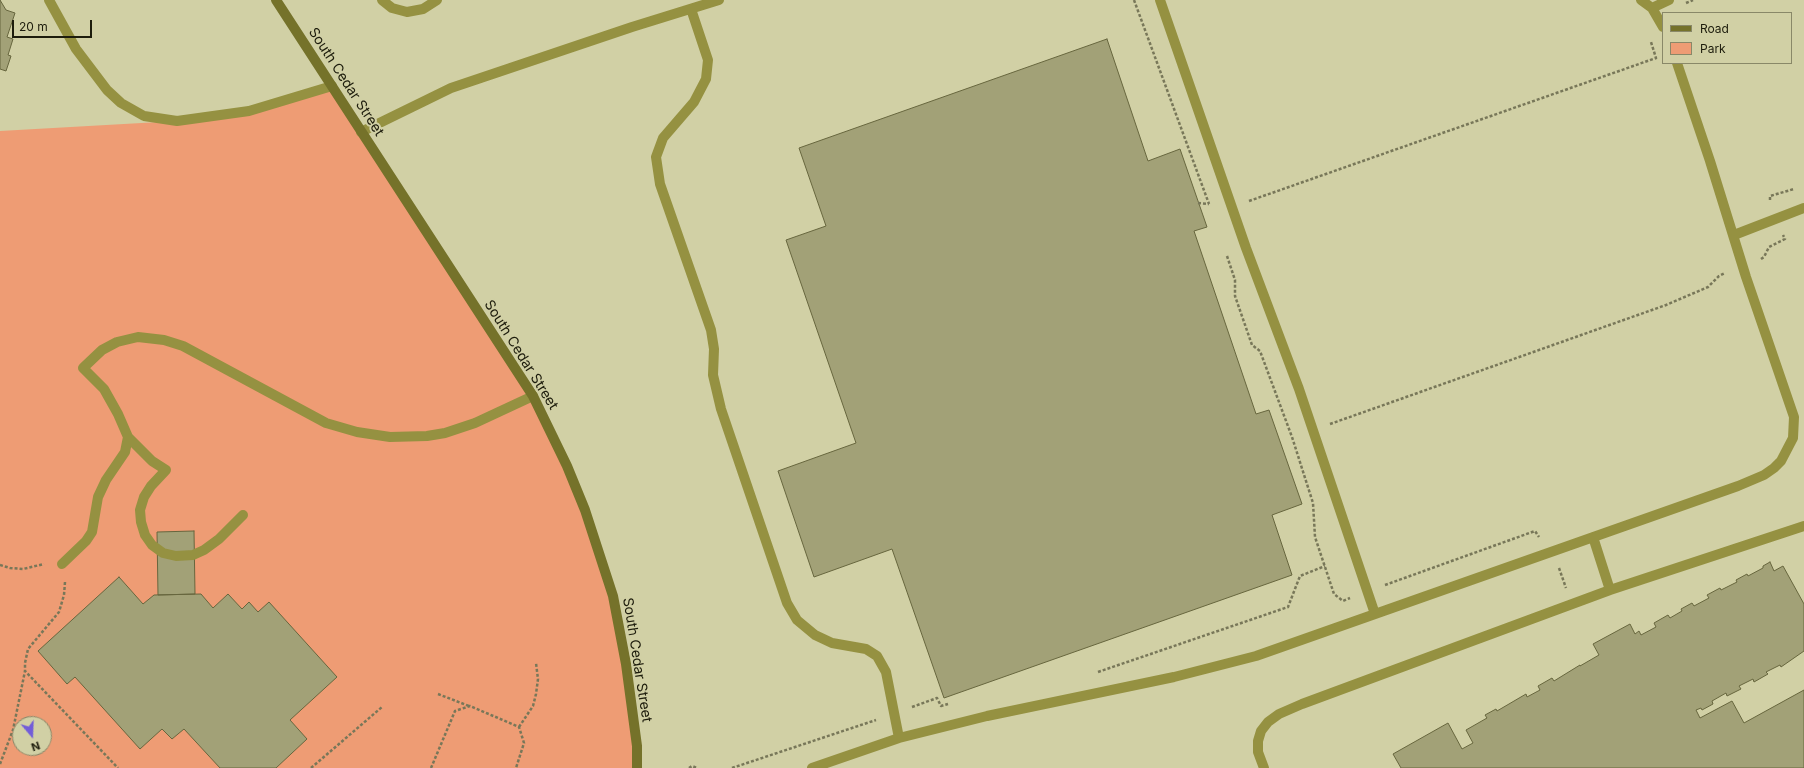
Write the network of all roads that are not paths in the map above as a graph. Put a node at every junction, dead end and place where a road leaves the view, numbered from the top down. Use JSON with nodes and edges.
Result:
{"nodes":[{"id":1,"x":49,"y":0,"type":"edge"},
{"id":2,"x":276,"y":0,"type":"edge"},
{"id":3,"x":382,"y":0,"type":"edge"},
{"id":4,"x":437,"y":0,"type":"edge"},
{"id":5,"x":719,"y":0,"type":"edge"},
{"id":6,"x":1160,"y":0,"type":"edge"},
{"id":7,"x":1641,"y":0,"type":"edge"},
{"id":8,"x":1669,"y":0,"type":"edge"},
{"id":9,"x":1652,"y":8,"type":"junction"},
{"id":10,"x":691,"y":9,"type":"junction"},
{"id":11,"x":1662,"y":25,"type":"edge"},
{"id":12,"x":1677,"y":64,"type":"edge"},
{"id":13,"x":332,"y":86,"type":"junction"},
{"id":14,"x":361,"y":132,"type":"junction"},
{"id":15,"x":1804,"y":208,"type":"edge"},
{"id":16,"x":1734,"y":235,"type":"junction"},
{"id":17,"x":533,"y":396,"type":"junction"},
{"id":18,"x":128,"y":437,"type":"junction"},
{"id":19,"x":243,"y":515,"type":"dead end"},
{"id":20,"x":1804,"y":526,"type":"edge"},
{"id":21,"x":1593,"y":537,"type":"junction"},
{"id":22,"x":62,"y":564,"type":"road end"},
{"id":23,"x":1610,"y":590,"type":"junction"},
{"id":24,"x":1375,"y":614,"type":"junction"},
{"id":25,"x":899,"y":738,"type":"junction"},
{"id":26,"x":637,"y":768,"type":"edge"},
{"id":27,"x":812,"y":768,"type":"edge"},
{"id":28,"x":1264,"y":768,"type":"edge"}],
"edges":[{"from":1,"to":13,"type":"lane"},
{"from":2,"to":13,"type":"main road","name":"South Cedar Street"},
{"from":3,"to":4,"type":"lane"},
{"from":5,"to":10,"type":"lane"},
{"from":6,"to":24,"type":"lane"},
{"from":7,"to":9,"type":"lane"},
{"from":8,"to":9,"type":"lane"},
{"from":9,"to":11,"type":"lane"},
{"from":10,"to":14,"type":"lane"},
{"from":10,"to":25,"type":"lane"},
{"from":12,"to":16,"type":"lane"},
{"from":13,"to":14,"type":"main road","name":"South Cedar Street"},
{"from":14,"to":17,"type":"main road","name":"South Cedar Street"},
{"from":15,"to":16,"type":"lane"},
{"from":16,"to":21,"type":"lane"},
{"from":17,"to":18,"type":"lane"},
{"from":17,"to":26,"type":"main road","name":"South Cedar Street"},
{"from":18,"to":19,"type":"lane"},
{"from":18,"to":22,"type":"lane"},
{"from":20,"to":23,"type":"lane"},
{"from":21,"to":23,"type":"lane"},
{"from":21,"to":24,"type":"lane"},
{"from":23,"to":28,"type":"lane"},
{"from":24,"to":25,"type":"lane"},
{"from":25,"to":27,"type":"lane"}]}
